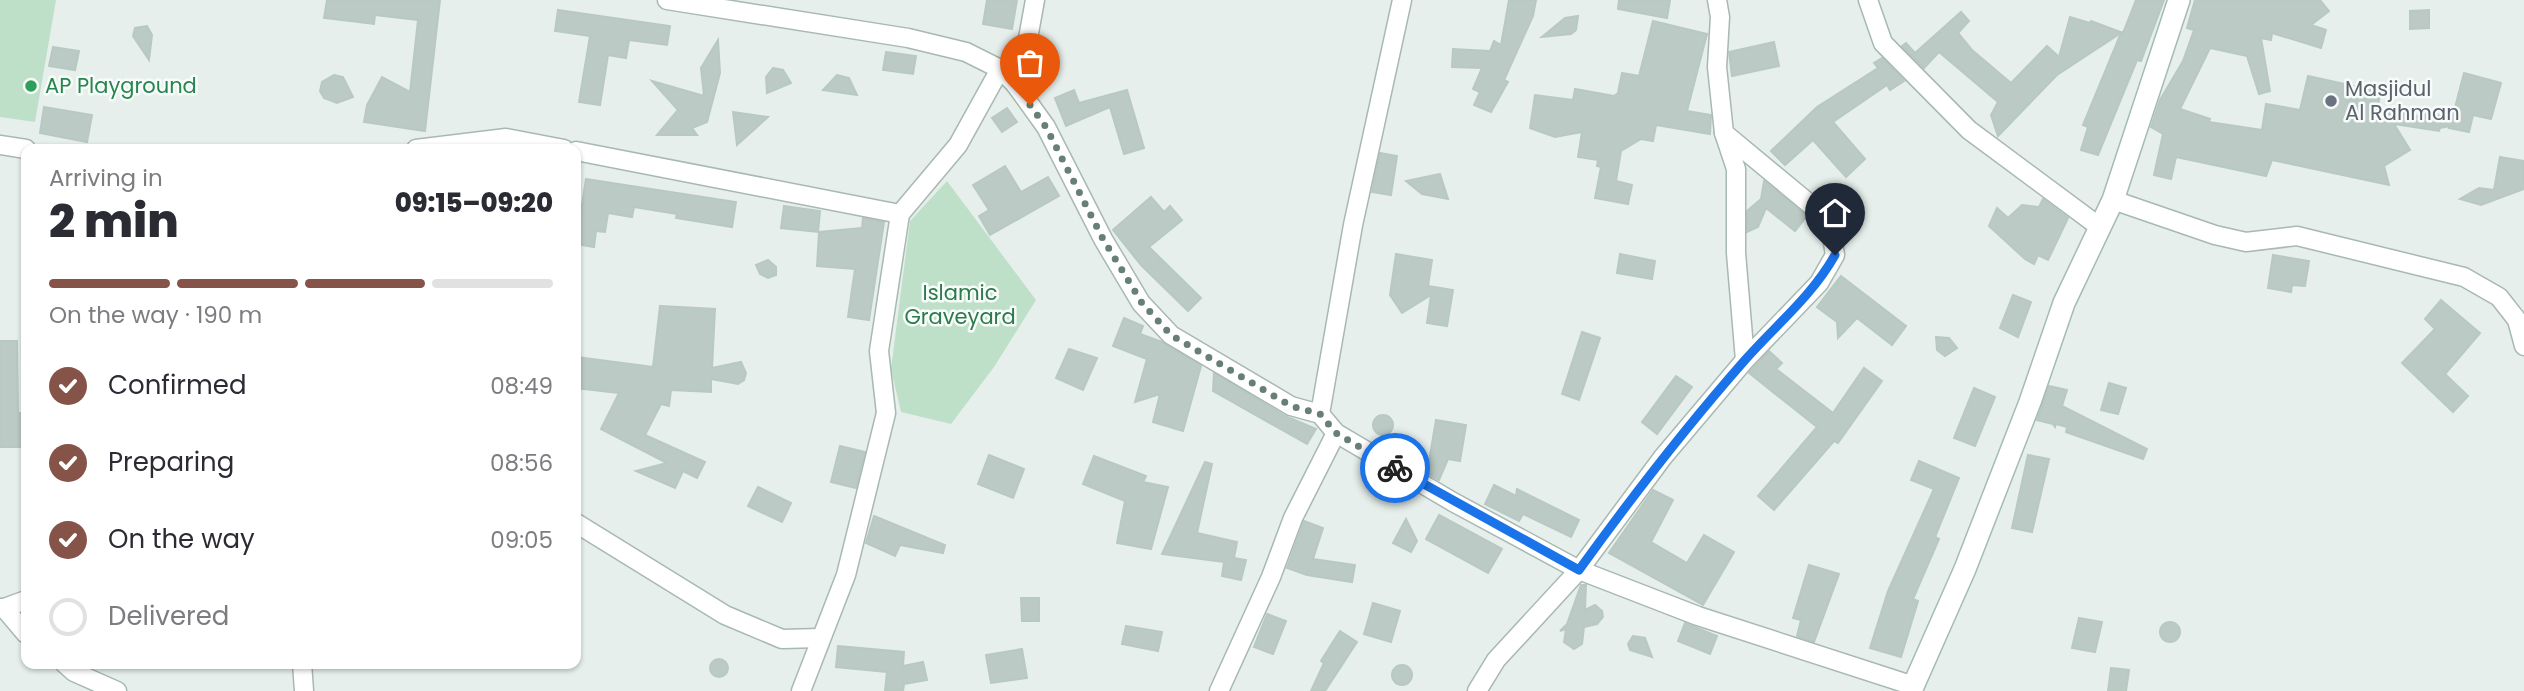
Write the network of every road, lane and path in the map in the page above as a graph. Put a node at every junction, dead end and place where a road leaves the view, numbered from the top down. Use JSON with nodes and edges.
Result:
{"nodes":[{"id":1,"x":667,"y":0,"type":"edge"},
{"id":2,"x":1035,"y":0,"type":"edge"},
{"id":3,"x":1402,"y":0,"type":"edge"},
{"id":4,"x":1717,"y":0,"type":"edge"},
{"id":5,"x":1868,"y":0,"type":"edge"},
{"id":6,"x":2179,"y":0,"type":"edge"},
{"id":7,"x":1000,"y":69,"type":"junction"},
{"id":8,"x":1015,"y":84,"type":"junction"},
{"id":9,"x":1724,"y":132,"type":"junction"},
{"id":10,"x":457,"y":144,"type":"edge"},
{"id":11,"x":538,"y":144,"type":"edge"},
{"id":12,"x":0,"y":145,"type":"edge"},
{"id":13,"x":21,"y":148,"type":"edge"},
{"id":14,"x":581,"y":152,"type":"edge"},
{"id":15,"x":2113,"y":200,"type":"junction"},
{"id":16,"x":900,"y":214,"type":"junction"},
{"id":17,"x":2101,"y":228,"type":"junction"},
{"id":18,"x":2524,"y":345,"type":"edge"},
{"id":19,"x":1745,"y":360,"type":"junction"},
{"id":20,"x":1320,"y":414,"type":"junction"},
{"id":21,"x":1336,"y":433,"type":"junction"},
{"id":22,"x":581,"y":526,"type":"edge"},
{"id":23,"x":1579,"y":570,"type":"junction"},
{"id":24,"x":21,"y":602,"type":"edge"},
{"id":25,"x":2,"y":608,"type":"edge"},
{"id":26,"x":21,"y":629,"type":"edge"},
{"id":27,"x":820,"y":638,"type":"junction"},
{"id":28,"x":75,"y":669,"type":"edge"},
{"id":29,"x":302,"y":669,"type":"edge"},
{"id":30,"x":1912,"y":688,"type":"edge"},
{"id":31,"x":117,"y":691,"type":"edge"},
{"id":32,"x":304,"y":691,"type":"edge"},
{"id":33,"x":801,"y":691,"type":"edge"},
{"id":34,"x":1219,"y":691,"type":"edge"},
{"id":35,"x":1477,"y":691,"type":"edge"}],
"edges":[{"from":1,"to":7,"type":"street"},
{"from":2,"to":8,"type":"street"},
{"from":3,"to":20,"type":"street"},
{"from":4,"to":9,"type":"street"},
{"from":5,"to":17,"type":"street"},
{"from":6,"to":15,"type":"street"},
{"from":7,"to":8,"type":"street"},
{"from":7,"to":16,"type":"street"},
{"from":8,"to":20,"type":"street"},
{"from":9,"to":19,"type":"street"},
{"from":9,"to":19,"type":"street"},
{"from":10,"to":11,"type":"street"},
{"from":12,"to":13,"type":"street"},
{"from":14,"to":16,"type":"street"},
{"from":15,"to":17,"type":"street"},
{"from":15,"to":18,"type":"street"},
{"from":16,"to":27,"type":"street"},
{"from":17,"to":30,"type":"street"},
{"from":19,"to":23,"type":"street"},
{"from":20,"to":21,"type":"street"},
{"from":21,"to":23,"type":"street"},
{"from":21,"to":34,"type":"street"},
{"from":22,"to":27,"type":"street"},
{"from":23,"to":30,"type":"street"},
{"from":23,"to":35,"type":"street"},
{"from":24,"to":25,"type":"street"},
{"from":25,"to":26,"type":"street"},
{"from":27,"to":33,"type":"street"},
{"from":28,"to":31,"type":"street"},
{"from":29,"to":32,"type":"street"}]}
